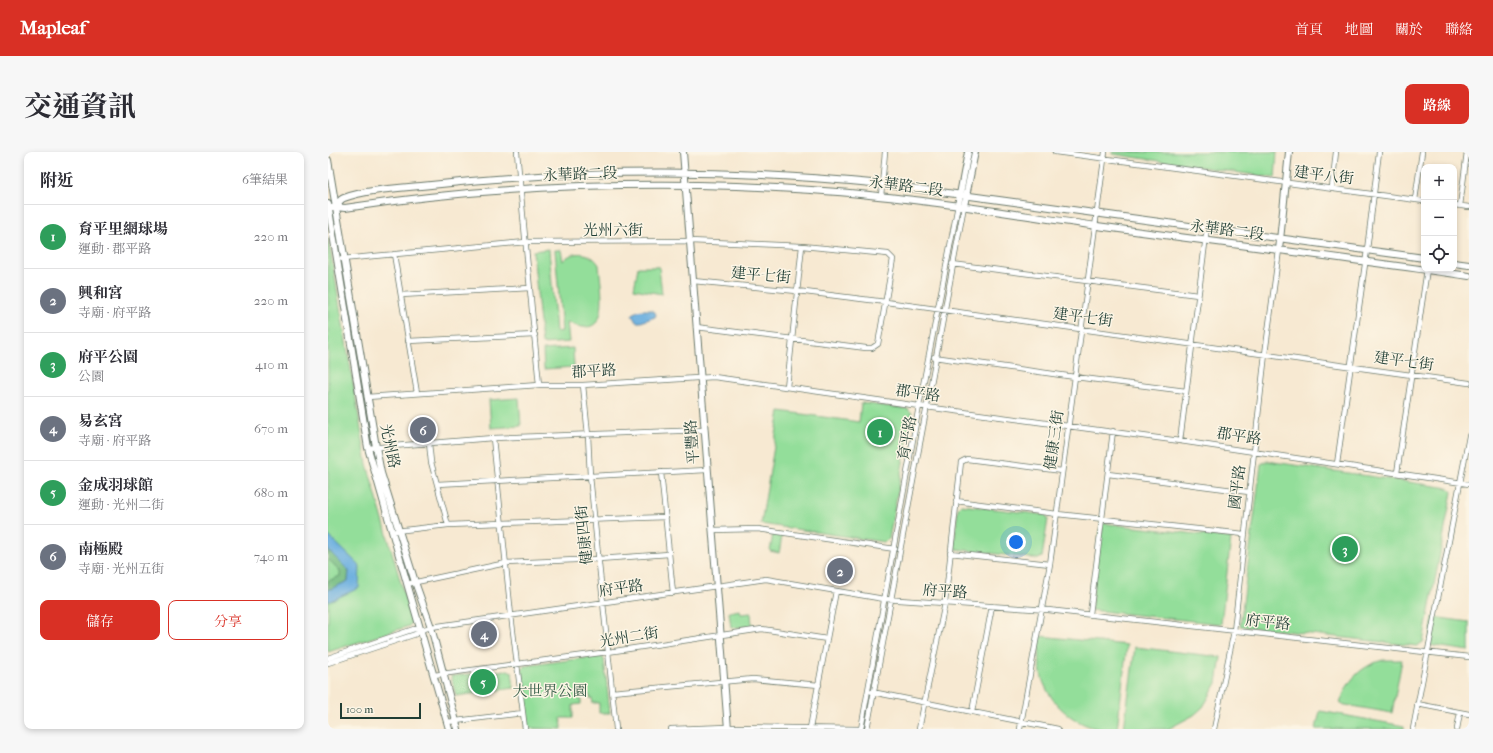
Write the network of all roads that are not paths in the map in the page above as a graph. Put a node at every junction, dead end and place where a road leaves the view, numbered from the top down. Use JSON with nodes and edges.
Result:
{"nodes":[{"id":1,"x":517,"y":152,"type":"edge"},
{"id":2,"x":683,"y":152,"type":"edge"},
{"id":3,"x":885,"y":152,"type":"edge"},
{"id":4,"x":968,"y":152,"type":"edge"},
{"id":5,"x":975,"y":152,"type":"edge"},
{"id":6,"x":1055,"y":152,"type":"edge"},
{"id":7,"x":1105,"y":152,"type":"edge"},
{"id":8,"x":1289,"y":152,"type":"edge"},
{"id":9,"x":1336,"y":152,"type":"edge"},
{"id":10,"x":1379,"y":152,"type":"edge"},
{"id":11,"x":1422,"y":152,"type":"edge"},
{"id":12,"x":1467,"y":152,"type":"edge"},
{"id":13,"x":1104,"y":159,"type":"junction"},
{"id":14,"x":328,"y":160,"type":"edge"},
{"id":15,"x":684,"y":172,"type":"junction"},
{"id":16,"x":520,"y":177,"type":"junction"},
{"id":17,"x":1286,"y":183,"type":"junction"},
{"id":18,"x":686,"y":184,"type":"junction"},
{"id":19,"x":882,"y":184,"type":"junction"},
{"id":20,"x":1332,"y":188,"type":"junction"},
{"id":21,"x":521,"y":189,"type":"junction"},
{"id":22,"x":1374,"y":194,"type":"junction"},
{"id":23,"x":963,"y":195,"type":"junction"},
{"id":24,"x":881,"y":196,"type":"junction"},
{"id":25,"x":1415,"y":200,"type":"junction"},
{"id":26,"x":1421,"y":201,"type":"edge"},
{"id":27,"x":961,"y":206,"type":"junction"},
{"id":28,"x":1457,"y":206,"type":"edge"},
{"id":29,"x":1460,"y":206,"type":"junction"},
{"id":30,"x":328,"y":207,"type":"edge"},
{"id":31,"x":336,"y":207,"type":"junction"},
{"id":32,"x":1469,"y":207,"type":"edge"},
{"id":33,"x":1097,"y":213,"type":"junction"},
{"id":34,"x":1095,"y":226,"type":"junction"},
{"id":35,"x":1207,"y":228,"type":"junction"},
{"id":36,"x":1280,"y":238,"type":"junction"},
{"id":37,"x":1206,"y":240,"type":"junction"},
{"id":38,"x":690,"y":241,"type":"junction"},
{"id":39,"x":526,"y":242,"type":"junction"},
{"id":40,"x":802,"y":246,"type":"junction"},
{"id":41,"x":1279,"y":250,"type":"junction"},
{"id":42,"x":1368,"y":250,"type":"junction"},
{"id":43,"x":394,"y":254,"type":"junction"},
{"id":44,"x":1421,"y":258,"type":"edge"},
{"id":45,"x":341,"y":259,"type":"junction"},
{"id":46,"x":946,"y":262,"type":"junction"},
{"id":47,"x":1366,"y":262,"type":"junction"},
{"id":48,"x":1457,"y":263,"type":"edge"},
{"id":49,"x":953,"y":264,"type":"junction"},
{"id":50,"x":1469,"y":265,"type":"edge"},
{"id":51,"x":1421,"y":269,"type":"edge"},
{"id":52,"x":1426,"y":272,"type":"edge"},
{"id":53,"x":1440,"y":272,"type":"edge"},
{"id":54,"x":1469,"y":276,"type":"edge"},
{"id":55,"x":693,"y":281,"type":"junction"},
{"id":56,"x":1087,"y":281,"type":"junction"},
{"id":57,"x":530,"y":288,"type":"junction"},
{"id":58,"x":797,"y":291,"type":"junction"},
{"id":59,"x":401,"y":295,"type":"junction"},
{"id":60,"x":1198,"y":295,"type":"junction"},
{"id":61,"x":886,"y":302,"type":"junction"},
{"id":62,"x":937,"y":310,"type":"junction"},
{"id":63,"x":944,"y":310,"type":"junction"},
{"id":64,"x":696,"y":327,"type":"junction"},
{"id":65,"x":1081,"y":329,"type":"junction"},
{"id":66,"x":534,"y":335,"type":"junction"},
{"id":67,"x":792,"y":340,"type":"junction"},
{"id":68,"x":408,"y":341,"type":"junction"},
{"id":69,"x":1192,"y":344,"type":"junction"},
{"id":70,"x":1265,"y":354,"type":"junction"},
{"id":71,"x":928,"y":356,"type":"junction"},
{"id":72,"x":936,"y":357,"type":"junction"},
{"id":73,"x":1350,"y":366,"type":"junction"},
{"id":74,"x":1412,"y":374,"type":"junction"},
{"id":75,"x":1075,"y":377,"type":"junction"},
{"id":76,"x":700,"y":378,"type":"junction"},
{"id":77,"x":1469,"y":383,"type":"edge"},
{"id":78,"x":539,"y":385,"type":"junction"},
{"id":79,"x":583,"y":385,"type":"junction"},
{"id":80,"x":787,"y":388,"type":"junction"},
{"id":81,"x":1186,"y":391,"type":"junction"},
{"id":82,"x":417,"y":393,"type":"junction"},
{"id":83,"x":364,"y":397,"type":"junction"},
{"id":84,"x":919,"y":406,"type":"junction"},
{"id":85,"x":926,"y":407,"type":"junction"},
{"id":86,"x":1068,"y":426,"type":"junction"},
{"id":87,"x":704,"y":430,"type":"junction"},
{"id":88,"x":1113,"y":431,"type":"junction"},
{"id":89,"x":588,"y":435,"type":"junction"},
{"id":90,"x":1469,"y":436,"type":"edge"},
{"id":91,"x":493,"y":438,"type":"junction"},
{"id":92,"x":1180,"y":441,"type":"junction"},
{"id":93,"x":429,"y":443,"type":"junction"},
{"id":94,"x":376,"y":447,"type":"junction"},
{"id":95,"x":368,"y":448,"type":"junction"},
{"id":96,"x":1254,"y":452,"type":"junction"},
{"id":97,"x":1337,"y":464,"type":"junction"},
{"id":98,"x":707,"y":470,"type":"junction"},
{"id":99,"x":1062,"y":471,"type":"junction"},
{"id":100,"x":661,"y":472,"type":"junction"},
{"id":101,"x":1398,"y":473,"type":"junction"},
{"id":102,"x":1108,"y":474,"type":"junction"},
{"id":103,"x":590,"y":476,"type":"junction"},
{"id":104,"x":497,"y":480,"type":"junction"},
{"id":105,"x":1460,"y":483,"type":"junction"},
{"id":106,"x":437,"y":484,"type":"junction"},
{"id":107,"x":1469,"y":484,"type":"edge"},
{"id":108,"x":1249,"y":492,"type":"junction"},
{"id":109,"x":956,"y":501,"type":"junction"},
{"id":110,"x":1057,"y":514,"type":"junction"},
{"id":111,"x":666,"y":517,"type":"junction"},
{"id":112,"x":1102,"y":518,"type":"junction"},
{"id":113,"x":594,"y":520,"type":"junction"},
{"id":114,"x":502,"y":522,"type":"junction"},
{"id":115,"x":448,"y":525,"type":"junction"},
{"id":116,"x":399,"y":530,"type":"junction"},
{"id":117,"x":712,"y":530,"type":"junction"},
{"id":118,"x":392,"y":532,"type":"junction"},
{"id":119,"x":1244,"y":534,"type":"junction"},
{"id":120,"x":893,"y":549,"type":"junction"},
{"id":121,"x":900,"y":549,"type":"junction"},
{"id":122,"x":950,"y":553,"type":"junction"},
{"id":123,"x":669,"y":554,"type":"junction"},
{"id":124,"x":599,"y":559,"type":"junction"},
{"id":125,"x":506,"y":564,"type":"junction"},
{"id":126,"x":1050,"y":564,"type":"junction"},
{"id":127,"x":415,"y":582,"type":"junction"},
{"id":128,"x":407,"y":584,"type":"junction"},
{"id":129,"x":717,"y":586,"type":"junction"},
{"id":130,"x":836,"y":591,"type":"junction"},
{"id":131,"x":673,"y":593,"type":"junction"},
{"id":132,"x":884,"y":599,"type":"junction"},
{"id":133,"x":891,"y":599,"type":"junction"},
{"id":134,"x":603,"y":602,"type":"junction"},
{"id":135,"x":945,"y":603,"type":"junction"},
{"id":136,"x":992,"y":606,"type":"junction"},
{"id":137,"x":1042,"y":609,"type":"junction"},
{"id":138,"x":1090,"y":614,"type":"junction"},
{"id":139,"x":511,"y":615,"type":"junction"},
{"id":140,"x":431,"y":627,"type":"junction"},
{"id":141,"x":421,"y":630,"type":"junction"},
{"id":142,"x":1234,"y":630,"type":"junction"},
{"id":143,"x":721,"y":635,"type":"junction"},
{"id":144,"x":827,"y":640,"type":"junction"},
{"id":145,"x":608,"y":652,"type":"junction"},
{"id":146,"x":1427,"y":652,"type":"junction"},
{"id":147,"x":1469,"y":657,"type":"edge"},
{"id":148,"x":328,"y":658,"type":"edge"},
{"id":149,"x":328,"y":663,"type":"edge"},
{"id":150,"x":517,"y":665,"type":"junction"},
{"id":151,"x":444,"y":674,"type":"junction"},
{"id":152,"x":434,"y":675,"type":"junction"},
{"id":153,"x":724,"y":681,"type":"junction"},
{"id":154,"x":819,"y":685,"type":"junction"},
{"id":155,"x":612,"y":692,"type":"junction"},
{"id":156,"x":868,"y":692,"type":"junction"},
{"id":157,"x":874,"y":693,"type":"junction"},
{"id":158,"x":925,"y":703,"type":"junction"},
{"id":159,"x":1417,"y":704,"type":"junction"},
{"id":160,"x":972,"y":712,"type":"junction"},
{"id":161,"x":1460,"y":712,"type":"junction"},
{"id":162,"x":523,"y":713,"type":"junction"},
{"id":163,"x":1469,"y":714,"type":"edge"},
{"id":164,"x":456,"y":720,"type":"junction"},
{"id":165,"x":447,"y":722,"type":"junction"},
{"id":166,"x":1021,"y":722,"type":"junction"},
{"id":167,"x":728,"y":728,"type":"edge"},
{"id":168,"x":810,"y":728,"type":"junction"},
{"id":169,"x":449,"y":729,"type":"edge"},
{"id":170,"x":458,"y":729,"type":"edge"},
{"id":171,"x":525,"y":729,"type":"edge"},
{"id":172,"x":616,"y":729,"type":"edge"},
{"id":173,"x":671,"y":729,"type":"edge"},
{"id":174,"x":861,"y":729,"type":"edge"},
{"id":175,"x":867,"y":729,"type":"edge"},
{"id":176,"x":919,"y":729,"type":"edge"},
{"id":177,"x":1020,"y":729,"type":"edge"},
{"id":178,"x":1058,"y":729,"type":"edge"},
{"id":179,"x":1214,"y":729,"type":"edge"},
{"id":180,"x":1413,"y":729,"type":"edge"},
{"id":181,"x":1456,"y":729,"type":"edge"}],
"edges":[{"from":1,"to":16,"type":"street"},
{"from":2,"to":15,"type":"street","name":"平豐路"},
{"from":3,"to":19,"type":"street"},
{"from":4,"to":23,"type":"street","name":"育平路"},
{"from":5,"to":23,"type":"street","name":"育平路"},
{"from":6,"to":13,"type":"street","name":"建平八街"},
{"from":7,"to":13,"type":"street","name":"健康三街"},
{"from":8,"to":17,"type":"street","name":"國平路"},
{"from":9,"to":20,"type":"street"},
{"from":10,"to":22,"type":"street"},
{"from":11,"to":25,"type":"street"},
{"from":12,"to":29,"type":"street"},
{"from":13,"to":17,"type":"street","name":"建平八街"},
{"from":13,"to":33,"type":"street","name":"健康三街"},
{"from":14,"to":31,"type":"street","name":"光州路"},
{"from":15,"to":16,"type":"street","name":"永華路二段"},
{"from":15,"to":18,"type":"street","name":"平豐路"},
{"from":15,"to":19,"type":"street","name":"永華路二段"},
{"from":16,"to":21,"type":"street"},
{"from":16,"to":31,"type":"street","name":"永華路二段"},
{"from":17,"to":20,"type":"street","name":"建平八街"},
{"from":17,"to":36,"type":"street","name":"國平路"},
{"from":18,"to":21,"type":"street","name":"永華路二段"},
{"from":18,"to":24,"type":"street","name":"永華路二段"},
{"from":18,"to":38,"type":"street","name":"平豐路"},
{"from":19,"to":23,"type":"street","name":"永華路二段"},
{"from":19,"to":24,"type":"street"},
{"from":20,"to":22,"type":"street","name":"建平八街"},
{"from":21,"to":31,"type":"street","name":"永華路二段"},
{"from":21,"to":39,"type":"street"},
{"from":22,"to":25,"type":"street","name":"建平八街"},
{"from":22,"to":42,"type":"street"},
{"from":23,"to":27,"type":"street","name":"育平路"},
{"from":23,"to":33,"type":"street","name":"永華路二段"},
{"from":24,"to":27,"type":"street","name":"永華路二段"},
{"from":25,"to":26,"type":"street","name":"建平八街"},
{"from":27,"to":34,"type":"street","name":"永華路二段"},
{"from":27,"to":46,"type":"street","name":"育平路"},
{"from":27,"to":49,"type":"street","name":"育平路"},
{"from":28,"to":29,"type":"street"},
{"from":29,"to":32,"type":"street"},
{"from":30,"to":31,"type":"street","name":"永華路二段"},
{"from":30,"to":45,"type":"street","name":"光州路"},
{"from":31,"to":45,"type":"street","name":"光州路"},
{"from":33,"to":34,"type":"street","name":"健康三街"},
{"from":33,"to":35,"type":"street","name":"永華路二段"},
{"from":34,"to":37,"type":"street","name":"永華路二段"},
{"from":34,"to":56,"type":"street","name":"健康三街"},
{"from":35,"to":36,"type":"street","name":"永華路二段"},
{"from":35,"to":37,"type":"street"},
{"from":36,"to":41,"type":"street","name":"國平路"},
{"from":36,"to":42,"type":"street","name":"永華路二段"},
{"from":37,"to":41,"type":"street","name":"永華路二段"},
{"from":37,"to":60,"type":"street"},
{"from":38,"to":39,"type":"street","name":"光州六街"},
{"from":38,"to":40,"type":"street","name":"光州六街"},
{"from":38,"to":55,"type":"street","name":"平豐路"},
{"from":39,"to":43,"type":"street","name":"光州六街"},
{"from":39,"to":57,"type":"street"},
{"from":40,"to":58,"type":"street"},
{"from":40,"to":61,"type":"street","name":"光州六街"},
{"from":41,"to":47,"type":"street","name":"永華路二段"},
{"from":41,"to":70,"type":"street","name":"國平路"},
{"from":42,"to":44,"type":"street","name":"永華路二段"},
{"from":42,"to":47,"type":"street"},
{"from":43,"to":45,"type":"street","name":"光州六街"},
{"from":43,"to":59,"type":"street"},
{"from":45,"to":83,"type":"street","name":"光州路"},
{"from":46,"to":49,"type":"street"},
{"from":46,"to":62,"type":"street","name":"育平路"},
{"from":47,"to":51,"type":"street","name":"永華路二段"},
{"from":47,"to":73,"type":"street"},
{"from":48,"to":50,"type":"street"},
{"from":49,"to":56,"type":"street"},
{"from":49,"to":63,"type":"street","name":"育平路"},
{"from":52,"to":74,"type":"street"},
{"from":53,"to":54,"type":"street","name":"永華路二段"},
{"from":55,"to":58,"type":"street","name":"建平七街"},
{"from":55,"to":64,"type":"street","name":"平豐路"},
{"from":56,"to":60,"type":"street"},
{"from":56,"to":65,"type":"street","name":"健康三街"},
{"from":57,"to":59,"type":"street"},
{"from":57,"to":66,"type":"street"},
{"from":58,"to":61,"type":"street","name":"建平七街"},
{"from":58,"to":67,"type":"street"},
{"from":59,"to":68,"type":"street"},
{"from":60,"to":69,"type":"street"},
{"from":61,"to":62,"type":"street","name":"建平七街"},
{"from":61,"to":67,"type":"street"},
{"from":62,"to":63,"type":"street","name":"建平七街"},
{"from":62,"to":71,"type":"street","name":"育平路"},
{"from":63,"to":65,"type":"street","name":"建平七街"},
{"from":63,"to":72,"type":"street","name":"育平路"},
{"from":64,"to":67,"type":"street"},
{"from":64,"to":76,"type":"street","name":"平豐路"},
{"from":65,"to":69,"type":"street","name":"建平七街"},
{"from":65,"to":75,"type":"street","name":"健康三街"},
{"from":66,"to":68,"type":"street"},
{"from":66,"to":78,"type":"street"},
{"from":67,"to":80,"type":"street"},
{"from":68,"to":82,"type":"street"},
{"from":69,"to":70,"type":"street","name":"建平七街"},
{"from":69,"to":81,"type":"street"},
{"from":70,"to":73,"type":"street","name":"建平七街"},
{"from":70,"to":96,"type":"street","name":"國平路"},
{"from":71,"to":72,"type":"street"},
{"from":71,"to":84,"type":"street","name":"育平路"},
{"from":72,"to":75,"type":"street"},
{"from":72,"to":85,"type":"street","name":"育平路"},
{"from":73,"to":74,"type":"street","name":"建平七街"},
{"from":73,"to":97,"type":"street"},
{"from":74,"to":77,"type":"street","name":"建平七街"},
{"from":74,"to":101,"type":"street"},
{"from":75,"to":81,"type":"street"},
{"from":75,"to":86,"type":"street","name":"健康三街"},
{"from":76,"to":79,"type":"street","name":"郡平路"},
{"from":76,"to":80,"type":"street","name":"郡平路"},
{"from":76,"to":87,"type":"street","name":"平豐路"},
{"from":78,"to":79,"type":"street","name":"郡平路"},
{"from":78,"to":82,"type":"street","name":"郡平路"},
{"from":79,"to":89,"type":"street","name":"健康四街"},
{"from":80,"to":84,"type":"street","name":"郡平路"},
{"from":81,"to":92,"type":"street"},
{"from":82,"to":83,"type":"street","name":"郡平路"},
{"from":83,"to":94,"type":"street","name":"光州路"},
{"from":83,"to":95,"type":"street","name":"光州路"},
{"from":84,"to":85,"type":"street","name":"郡平路"},
{"from":84,"to":120,"type":"street","name":"育平路"},
{"from":85,"to":86,"type":"street","name":"郡平路"},
{"from":85,"to":121,"type":"street","name":"育平路"},
{"from":86,"to":88,"type":"street","name":"郡平路"},
{"from":86,"to":99,"type":"street","name":"健康三街"},
{"from":87,"to":89,"type":"street"},
{"from":87,"to":98,"type":"street","name":"平豐路"},
{"from":88,"to":92,"type":"street","name":"郡平路"},
{"from":88,"to":102,"type":"street"},
{"from":89,"to":91,"type":"street"},
{"from":89,"to":103,"type":"street","name":"健康四街"},
{"from":90,"to":105,"type":"street"},
{"from":91,"to":93,"type":"street"},
{"from":91,"to":104,"type":"street"},
{"from":92,"to":96,"type":"street","name":"郡平路"},
{"from":93,"to":94,"type":"street"},
{"from":93,"to":106,"type":"street"},
{"from":94,"to":95,"type":"street"},
{"from":94,"to":116,"type":"street","name":"光州路"},
{"from":95,"to":118,"type":"street","name":"光州路"},
{"from":96,"to":97,"type":"street","name":"郡平路"},
{"from":96,"to":108,"type":"street","name":"國平路"},
{"from":97,"to":101,"type":"street","name":"郡平路"},
{"from":98,"to":100,"type":"street"},
{"from":98,"to":117,"type":"street","name":"平豐路"},
{"from":99,"to":109,"type":"street"},
{"from":99,"to":110,"type":"street","name":"健康三街"},
{"from":100,"to":103,"type":"street"},
{"from":100,"to":111,"type":"street"},
{"from":101,"to":105,"type":"street","name":"郡平路"},
{"from":102,"to":108,"type":"street"},
{"from":102,"to":112,"type":"street"},
{"from":103,"to":104,"type":"street"},
{"from":103,"to":113,"type":"street","name":"健康四街"},
{"from":104,"to":106,"type":"street"},
{"from":104,"to":114,"type":"street"},
{"from":105,"to":107,"type":"street","name":"郡平路"},
{"from":105,"to":146,"type":"street"},
{"from":106,"to":115,"type":"street"},
{"from":108,"to":119,"type":"street","name":"國平路"},
{"from":109,"to":110,"type":"street"},
{"from":109,"to":122,"type":"street"},
{"from":110,"to":112,"type":"street"},
{"from":110,"to":126,"type":"street","name":"健康三街"},
{"from":111,"to":113,"type":"street"},
{"from":111,"to":123,"type":"street"},
{"from":112,"to":119,"type":"street"},
{"from":112,"to":138,"type":"street"},
{"from":113,"to":114,"type":"street"},
{"from":113,"to":124,"type":"street","name":"健康四街"},
{"from":114,"to":115,"type":"street"},
{"from":114,"to":125,"type":"street"},
{"from":115,"to":116,"type":"street"},
{"from":116,"to":118,"type":"street"},
{"from":116,"to":127,"type":"street","name":"光州路"},
{"from":117,"to":120,"type":"street"},
{"from":117,"to":129,"type":"street","name":"平豐路"},
{"from":118,"to":128,"type":"street","name":"光州路"},
{"from":119,"to":142,"type":"street","name":"國平路"},
{"from":120,"to":121,"type":"street"},
{"from":120,"to":132,"type":"street","name":"育平路"},
{"from":121,"to":133,"type":"street","name":"育平路"},
{"from":122,"to":126,"type":"street"},
{"from":122,"to":135,"type":"street"},
{"from":123,"to":124,"type":"street"},
{"from":123,"to":131,"type":"street"},
{"from":124,"to":125,"type":"street"},
{"from":124,"to":134,"type":"street","name":"健康四街"},
{"from":125,"to":127,"type":"street"},
{"from":125,"to":139,"type":"street"},
{"from":126,"to":137,"type":"street","name":"健康三街"},
{"from":127,"to":128,"type":"street"},
{"from":127,"to":140,"type":"street","name":"光州路"},
{"from":128,"to":141,"type":"street","name":"光州路"},
{"from":129,"to":130,"type":"street","name":"府平路"},
{"from":129,"to":131,"type":"street","name":"府平路"},
{"from":129,"to":143,"type":"street","name":"平豐路"},
{"from":130,"to":132,"type":"street","name":"府平路"},
{"from":130,"to":144,"type":"street"},
{"from":131,"to":134,"type":"street","name":"府平路"},
{"from":132,"to":133,"type":"street","name":"府平路"},
{"from":132,"to":156,"type":"street","name":"育平路"},
{"from":133,"to":135,"type":"street","name":"府平路"},
{"from":133,"to":157,"type":"street","name":"育平路"},
{"from":134,"to":139,"type":"street","name":"府平路"},
{"from":134,"to":145,"type":"street","name":"健康四街"},
{"from":135,"to":136,"type":"street","name":"府平路"},
{"from":135,"to":158,"type":"street"},
{"from":136,"to":137,"type":"street","name":"府平路"},
{"from":136,"to":160,"type":"street"},
{"from":137,"to":138,"type":"street","name":"府平路"},
{"from":137,"to":166,"type":"street","name":"健康三街"},
{"from":138,"to":142,"type":"street","name":"府平路"},
{"from":139,"to":140,"type":"street","name":"府平路"},
{"from":139,"to":150,"type":"street"},
{"from":140,"to":141,"type":"street","name":"府平路"},
{"from":140,"to":151,"type":"street","name":"光州路"},
{"from":141,"to":148,"type":"street"},
{"from":141,"to":149,"type":"street"},
{"from":141,"to":152,"type":"street","name":"光州路"},
{"from":142,"to":146,"type":"street","name":"府平路"},
{"from":142,"to":179,"type":"street","name":"國平路"},
{"from":143,"to":144,"type":"street","name":"光州二街"},
{"from":143,"to":145,"type":"street","name":"光州二街"},
{"from":143,"to":153,"type":"street","name":"平豐路"},
{"from":144,"to":154,"type":"street"},
{"from":145,"to":150,"type":"street","name":"光州二街"},
{"from":145,"to":155,"type":"street","name":"健康四街"},
{"from":146,"to":147,"type":"street","name":"府平路"},
{"from":146,"to":159,"type":"street"},
{"from":150,"to":151,"type":"street","name":"光州二街"},
{"from":150,"to":162,"type":"street"},
{"from":151,"to":152,"type":"street","name":"光州二街"},
{"from":151,"to":164,"type":"street","name":"光州路"},
{"from":152,"to":165,"type":"street","name":"光州路"},
{"from":153,"to":154,"type":"street"},
{"from":153,"to":155,"type":"street"},
{"from":153,"to":167,"type":"street","name":"平豐路"},
{"from":154,"to":168,"type":"street"},
{"from":155,"to":172,"type":"street","name":"健康四街"},
{"from":156,"to":157,"type":"street"},
{"from":156,"to":174,"type":"street","name":"育平路"},
{"from":157,"to":158,"type":"street"},
{"from":157,"to":175,"type":"street","name":"育平路"},
{"from":158,"to":160,"type":"street"},
{"from":158,"to":176,"type":"street"},
{"from":159,"to":161,"type":"street"},
{"from":159,"to":180,"type":"street"},
{"from":160,"to":166,"type":"street"},
{"from":161,"to":163,"type":"street"},
{"from":161,"to":181,"type":"street"},
{"from":162,"to":164,"type":"street"},
{"from":162,"to":171,"type":"street"},
{"from":164,"to":165,"type":"street"},
{"from":164,"to":170,"type":"street","name":"光州路"},
{"from":165,"to":169,"type":"street","name":"光州路"},
{"from":166,"to":177,"type":"street","name":"健康三街"},
{"from":166,"to":178,"type":"street"},
{"from":167,"to":168,"type":"street"},
{"from":167,"to":173,"type":"street"},
{"from":168,"to":174,"type":"street"}]}
